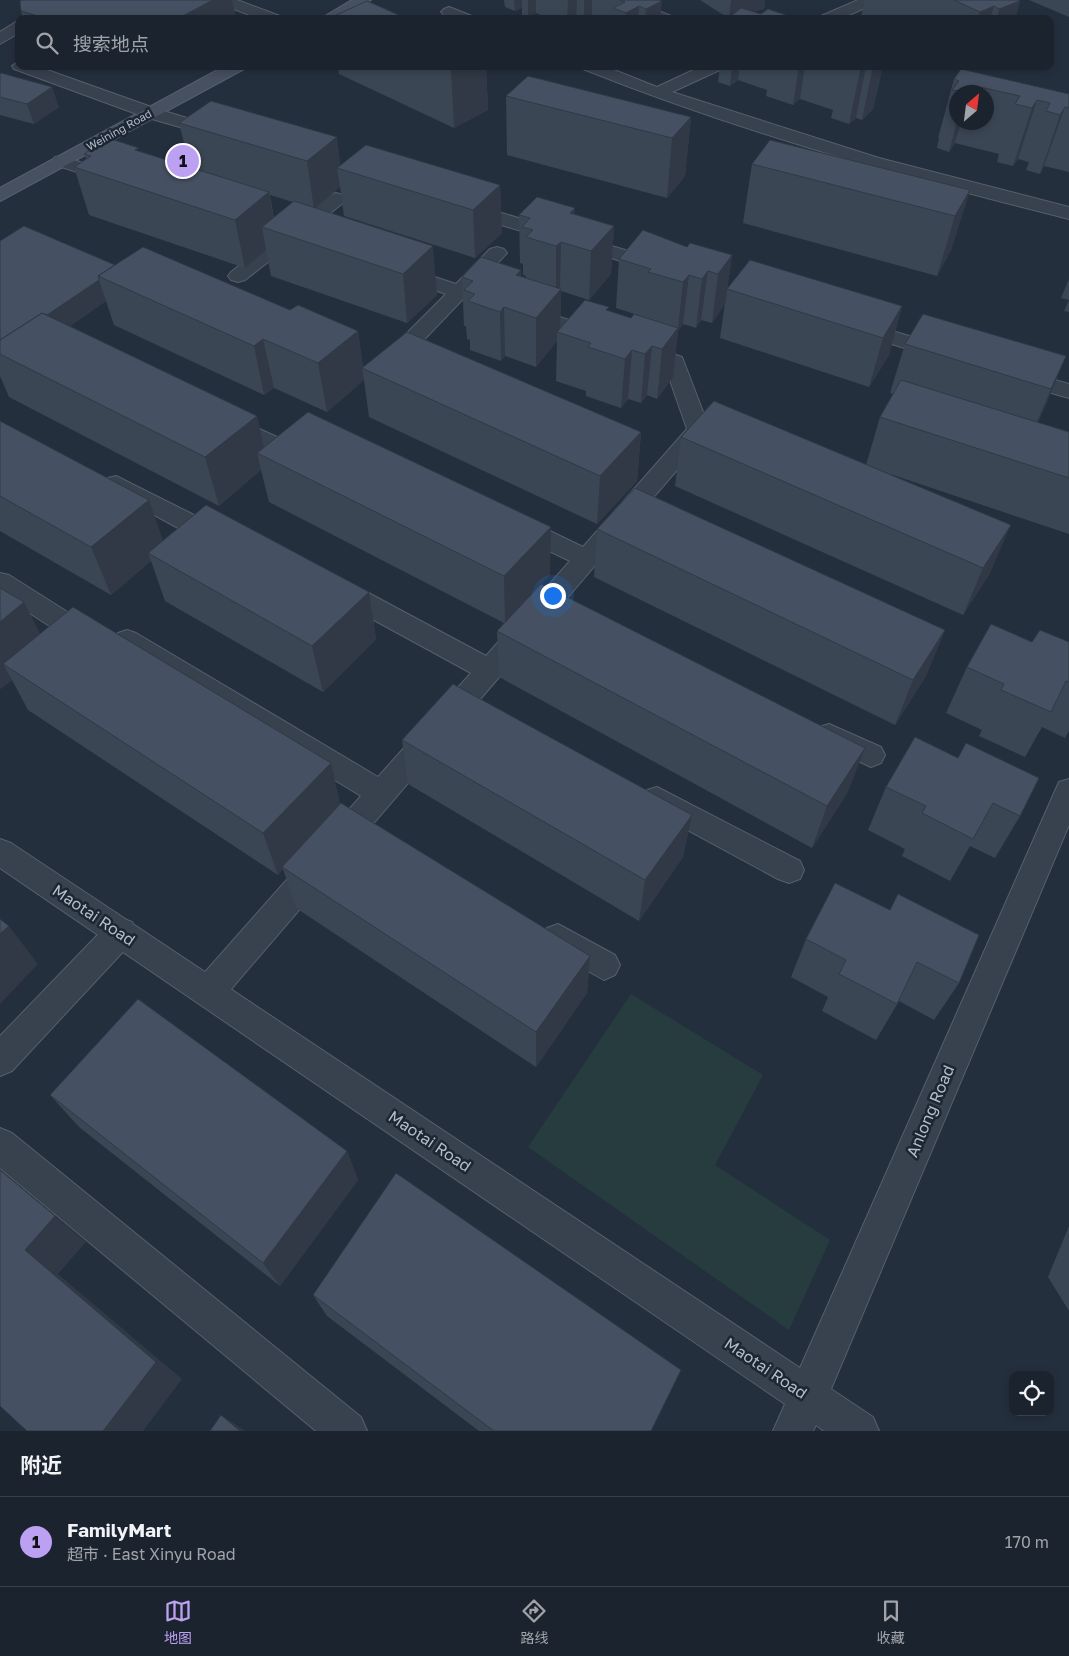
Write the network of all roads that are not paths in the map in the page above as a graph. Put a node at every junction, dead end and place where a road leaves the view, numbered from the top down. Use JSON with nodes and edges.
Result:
{"nodes":[{"id":1,"x":223,"y":0,"type":"edge"},
{"id":2,"x":363,"y":0,"type":"edge"},
{"id":3,"x":619,"y":0,"type":"edge"},
{"id":4,"x":871,"y":0,"type":"edge"},
{"id":5,"x":276,"y":12,"type":"edge"},
{"id":6,"x":449,"y":12,"type":"dead end"},
{"id":7,"x":335,"y":15,"type":"edge"},
{"id":8,"x":457,"y":15,"type":"edge"},
{"id":9,"x":656,"y":15,"type":"edge"},
{"id":10,"x":835,"y":15,"type":"edge"},
{"id":11,"x":15,"y":28,"type":"edge"},
{"id":12,"x":0,"y":39,"type":"edge"},
{"id":13,"x":30,"y":70,"type":"edge"},
{"id":14,"x":231,"y":70,"type":"edge"},
{"id":15,"x":599,"y":70,"type":"edge"},
{"id":16,"x":707,"y":70,"type":"edge"},
{"id":17,"x":657,"y":93,"type":"junction"},
{"id":18,"x":151,"y":113,"type":"junction"},
{"id":19,"x":237,"y":139,"type":"edge"},
{"id":20,"x":62,"y":161,"type":"junction"},
{"id":21,"x":137,"y":186,"type":"edge"},
{"id":22,"x":0,"y":195,"type":"edge"},
{"id":23,"x":336,"y":199,"type":"dead end"},
{"id":24,"x":446,"y":202,"type":"edge"},
{"id":25,"x":1069,"y":213,"type":"edge"},
{"id":26,"x":260,"y":226,"type":"edge"},
{"id":27,"x":289,"y":236,"type":"junction"},
{"id":28,"x":317,"y":245,"type":"edge"},
{"id":29,"x":497,"y":253,"type":"dead end"},
{"id":30,"x":384,"y":267,"type":"edge"},
{"id":31,"x":672,"y":271,"type":"edge"},
{"id":32,"x":238,"y":276,"type":"dead end"},
{"id":33,"x":459,"y":292,"type":"junction"},
{"id":34,"x":842,"y":322,"type":"edge"},
{"id":35,"x":410,"y":342,"type":"edge"},
{"id":36,"x":965,"y":360,"type":"edge"},
{"id":37,"x":1003,"y":371,"type":"edge"},
{"id":38,"x":1069,"y":391,"type":"edge"},
{"id":39,"x":206,"y":412,"type":"edge"},
{"id":40,"x":286,"y":450,"type":"edge"},
{"id":41,"x":95,"y":472,"type":"edge"},
{"id":42,"x":499,"y":516,"type":"edge"},
{"id":43,"x":190,"y":523,"type":"edge"},
{"id":44,"x":587,"y":559,"type":"junction"},
{"id":45,"x":314,"y":576,"type":"edge"},
{"id":46,"x":0,"y":582,"type":"edge"},
{"id":47,"x":550,"y":600,"type":"junction"},
{"id":48,"x":577,"y":613,"type":"edge"},
{"id":49,"x":68,"y":625,"type":"edge"},
{"id":50,"x":128,"y":640,"type":"edge"},
{"id":51,"x":490,"y":670,"type":"junction"},
{"id":52,"x":467,"y":697,"type":"junction"},
{"id":53,"x":493,"y":711,"type":"edge"},
{"id":54,"x":808,"y":725,"type":"edge"},
{"id":55,"x":871,"y":755,"type":"dead end"},
{"id":56,"x":632,"y":786,"type":"edge"},
{"id":57,"x":1069,"y":791,"type":"edge"},
{"id":58,"x":382,"y":794,"type":"junction"},
{"id":59,"x":358,"y":820,"type":"junction"},
{"id":60,"x":384,"y":835,"type":"edge"},
{"id":61,"x":0,"y":852,"type":"edge"},
{"id":62,"x":789,"y":870,"type":"dead end"},
{"id":63,"x":536,"y":925,"type":"edge"},
{"id":64,"x":121,"y":932,"type":"junction"},
{"id":65,"x":604,"y":965,"type":"dead end"},
{"id":66,"x":209,"y":991,"type":"junction"},
{"id":67,"x":0,"y":1060,"type":"edge"},
{"id":68,"x":0,"y":1145,"type":"edge"},
{"id":69,"x":807,"y":1396,"type":"junction"},
{"id":70,"x":347,"y":1431,"type":"edge"},
{"id":71,"x":793,"y":1431,"type":"edge"},
{"id":72,"x":859,"y":1431,"type":"edge"}],
"edges":[{"from":1,"to":5,"type":"street"},
{"from":2,"to":7,"type":"main road"},
{"from":3,"to":9,"type":"street"},
{"from":4,"to":10,"type":"street"},
{"from":6,"to":8,"type":"street"},
{"from":11,"to":12,"type":"street"},
{"from":13,"to":18,"type":"street"},
{"from":14,"to":18,"type":"main road","name":"Weining Road"},
{"from":15,"to":17,"type":"street"},
{"from":16,"to":17,"type":"street"},
{"from":17,"to":25,"type":"street"},
{"from":18,"to":19,"type":"street"},
{"from":18,"to":20,"type":"main road","name":"Weining Road"},
{"from":20,"to":21,"type":"street"},
{"from":20,"to":22,"type":"main road","name":"Weining Road"},
{"from":23,"to":27,"type":"street"},
{"from":24,"to":31,"type":"street"},
{"from":26,"to":27,"type":"street"},
{"from":27,"to":28,"type":"street"},
{"from":27,"to":32,"type":"street"},
{"from":29,"to":33,"type":"street"},
{"from":30,"to":33,"type":"street"},
{"from":33,"to":35,"type":"street"},
{"from":33,"to":44,"type":"street"},
{"from":34,"to":36,"type":"street"},
{"from":37,"to":38,"type":"street"},
{"from":39,"to":40,"type":"street"},
{"from":41,"to":43,"type":"street"},
{"from":42,"to":44,"type":"street"},
{"from":44,"to":47,"type":"street"},
{"from":45,"to":51,"type":"street"},
{"from":46,"to":49,"type":"street"},
{"from":47,"to":48,"type":"street"},
{"from":47,"to":51,"type":"street"},
{"from":50,"to":58,"type":"street"},
{"from":51,"to":52,"type":"street"},
{"from":52,"to":53,"type":"street"},
{"from":52,"to":58,"type":"street"},
{"from":54,"to":55,"type":"street"},
{"from":56,"to":62,"type":"street"},
{"from":57,"to":69,"type":"street","name":"Anlong Road"},
{"from":58,"to":59,"type":"street"},
{"from":59,"to":60,"type":"street"},
{"from":59,"to":66,"type":"street"},
{"from":61,"to":64,"type":"street","name":"Maotai Road"},
{"from":63,"to":65,"type":"street"},
{"from":64,"to":66,"type":"street","name":"Maotai Road"},
{"from":64,"to":67,"type":"street"},
{"from":66,"to":69,"type":"street","name":"Maotai Road"},
{"from":68,"to":70,"type":"street"},
{"from":69,"to":71,"type":"street","name":"Anlong Road"},
{"from":69,"to":72,"type":"street","name":"Maotai Road"}]}
